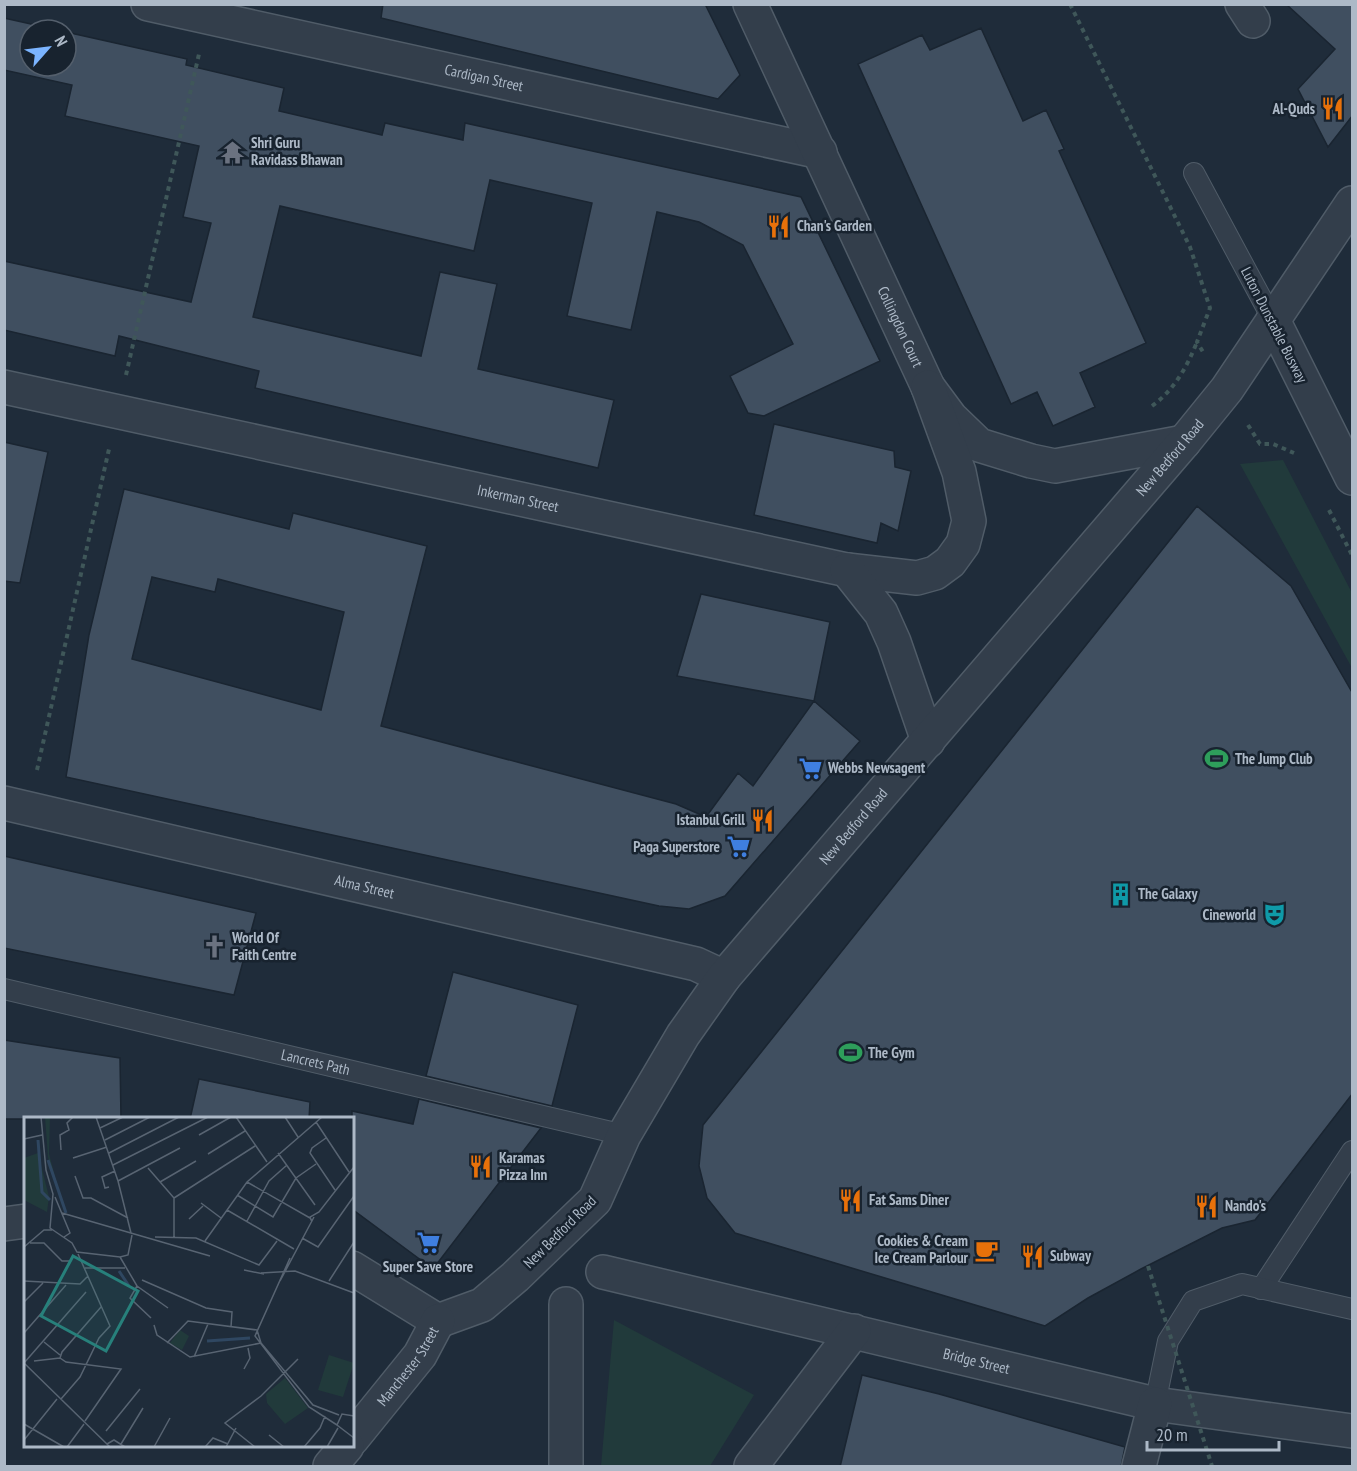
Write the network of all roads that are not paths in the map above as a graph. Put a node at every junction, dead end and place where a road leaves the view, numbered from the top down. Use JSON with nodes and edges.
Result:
{"nodes":[{"id":1,"x":148,"y":4,"type":"edge"},
{"id":2,"x":750,"y":4,"type":"edge"},
{"id":3,"x":820,"y":152,"type":"junction"},
{"id":4,"x":1194,"y":173,"type":"dead end"},
{"id":5,"x":1353,"y":203,"type":"edge"},
{"id":6,"x":1353,"y":230,"type":"edge"},
{"id":7,"x":1273,"y":320,"type":"junction"},
{"id":8,"x":4,"y":387,"type":"edge"},
{"id":9,"x":928,"y":387,"type":"junction"},
{"id":10,"x":1184,"y":442,"type":"junction"},
{"id":11,"x":1353,"y":478,"type":"edge"},
{"id":12,"x":847,"y":570,"type":"junction"},
{"id":13,"x":927,"y":741,"type":"junction"},
{"id":14,"x":4,"y":802,"type":"edge"},
{"id":15,"x":724,"y":977,"type":"junction"},
{"id":16,"x":4,"y":989,"type":"edge"},
{"id":17,"x":624,"y":1135,"type":"junction"},
{"id":18,"x":1353,"y":1151,"type":"edge"},
{"id":19,"x":24,"y":1221,"type":"edge"},
{"id":20,"x":4,"y":1224,"type":"edge"},
{"id":21,"x":354,"y":1269,"type":"edge"},
{"id":22,"x":603,"y":1272,"type":"dead end"},
{"id":23,"x":1261,"y":1289,"type":"junction"},
{"id":24,"x":566,"y":1304,"type":"dead end"},
{"id":25,"x":1353,"y":1309,"type":"edge"},
{"id":26,"x":438,"y":1321,"type":"junction"},
{"id":27,"x":854,"y":1331,"type":"junction"},
{"id":28,"x":1155,"y":1404,"type":"junction"},
{"id":29,"x":1353,"y":1431,"type":"edge"},
{"id":30,"x":354,"y":1436,"type":"edge"},
{"id":31,"x":346,"y":1447,"type":"edge"},
{"id":32,"x":330,"y":1467,"type":"edge"},
{"id":33,"x":566,"y":1467,"type":"edge"},
{"id":34,"x":751,"y":1467,"type":"edge"},
{"id":35,"x":1139,"y":1467,"type":"edge"}],
"edges":[{"from":1,"to":3,"type":"street","name":"Cardigan Street"},
{"from":2,"to":3,"type":"street","name":"Collingdon Court"},
{"from":3,"to":9,"type":"street","name":"Collingdon Court"},
{"from":4,"to":7,"type":"lane","name":"Luton Dunstable Busway"},
{"from":5,"to":7,"type":"street","name":"New Bedford Road"},
{"from":6,"to":7,"type":"street","name":"New Bedford Road"},
{"from":7,"to":10,"type":"street","name":"New Bedford Road"},
{"from":7,"to":11,"type":"street","name":"Luton Dunstable Busway"},
{"from":8,"to":12,"type":"street","name":"Inkerman Street"},
{"from":9,"to":10,"type":"street","name":"Collingdon Court"},
{"from":9,"to":12,"type":"street","name":"Inkerman Street"},
{"from":10,"to":13,"type":"street","name":"New Bedford Road"},
{"from":12,"to":13,"type":"street"},
{"from":13,"to":15,"type":"street","name":"New Bedford Road"},
{"from":14,"to":15,"type":"street","name":"Alma Street"},
{"from":15,"to":17,"type":"street","name":"New Bedford Road"},
{"from":16,"to":17,"type":"lane","name":"Lancrets Path"},
{"from":17,"to":26,"type":"street","name":"New Bedford Road"},
{"from":18,"to":23,"type":"lane"},
{"from":19,"to":20,"type":"street"},
{"from":21,"to":26,"type":"street"},
{"from":22,"to":27,"type":"street","name":"Bridge Street"},
{"from":23,"to":25,"type":"lane"},
{"from":23,"to":28,"type":"lane"},
{"from":24,"to":33,"type":"street"},
{"from":26,"to":30,"type":"street","name":"Manchester Street"},
{"from":27,"to":28,"type":"street","name":"Bridge Street"},
{"from":27,"to":34,"type":"street"},
{"from":28,"to":29,"type":"street","name":"Bridge Street"},
{"from":28,"to":35,"type":"street"},
{"from":31,"to":32,"type":"street"}]}
